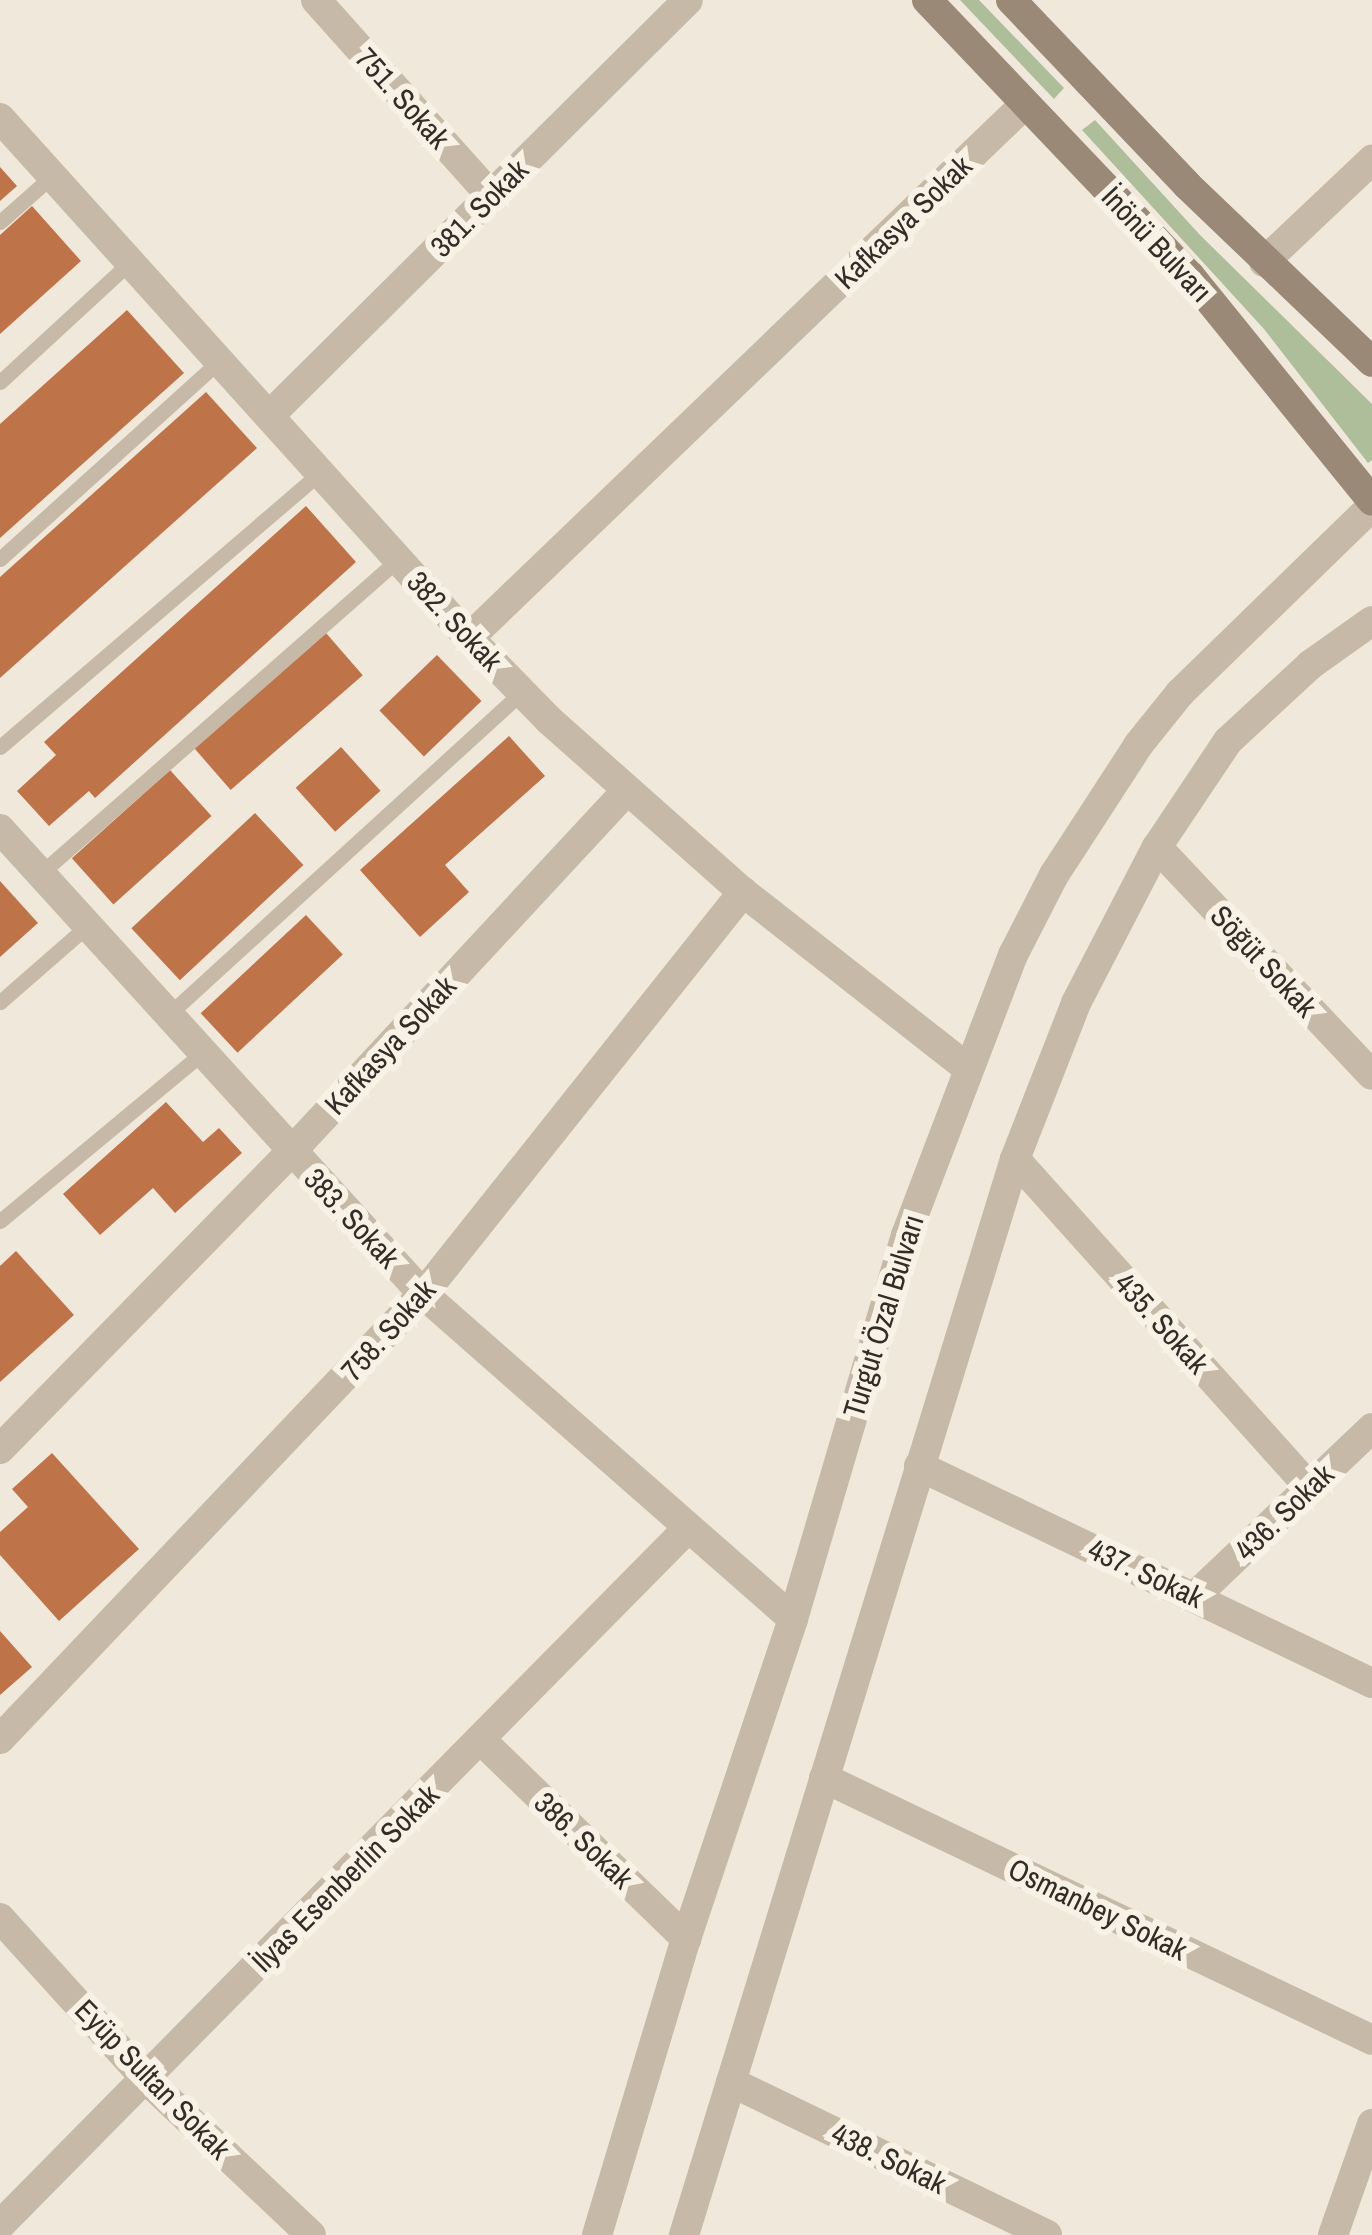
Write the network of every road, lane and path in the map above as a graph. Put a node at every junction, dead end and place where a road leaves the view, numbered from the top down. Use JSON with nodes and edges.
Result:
{"nodes":[{"id":1,"x":316,"y":0,"type":"edge"},
{"id":2,"x":688,"y":0,"type":"edge"},
{"id":3,"x":927,"y":0,"type":"edge"},
{"id":4,"x":1011,"y":0,"type":"edge"},
{"id":5,"x":1025,"y":104,"type":"junction"},
{"id":6,"x":0,"y":118,"type":"edge"},
{"id":7,"x":1372,"y":160,"type":"edge"},
{"id":8,"x":52,"y":176,"type":"junction"},
{"id":9,"x":491,"y":196,"type":"junction"},
{"id":10,"x":0,"y":222,"type":"edge"},
{"id":11,"x":130,"y":262,"type":"junction"},
{"id":12,"x":1264,"y":262,"type":"junction"},
{"id":13,"x":219,"y":361,"type":"junction"},
{"id":14,"x":1372,"y":362,"type":"edge"},
{"id":15,"x":0,"y":382,"type":"edge"},
{"id":16,"x":269,"y":416,"type":"junction"},
{"id":17,"x":320,"y":473,"type":"junction"},
{"id":18,"x":1372,"y":504,"type":"edge"},
{"id":19,"x":0,"y":560,"type":"edge"},
{"id":20,"x":398,"y":560,"type":"junction"},
{"id":21,"x":1372,"y":621,"type":"edge"},
{"id":22,"x":469,"y":638,"type":"junction"},
{"id":23,"x":522,"y":692,"type":"junction"},
{"id":24,"x":0,"y":747,"type":"edge"},
{"id":25,"x":626,"y":791,"type":"junction"},
{"id":26,"x":0,"y":829,"type":"edge"},
{"id":27,"x":1156,"y":847,"type":"junction"},
{"id":28,"x":40,"y":874,"type":"junction"},
{"id":29,"x":743,"y":892,"type":"junction"},
{"id":30,"x":87,"y":926,"type":"junction"},
{"id":31,"x":0,"y":1002,"type":"edge"},
{"id":32,"x":167,"y":1016,"type":"junction"},
{"id":33,"x":201,"y":1054,"type":"junction"},
{"id":34,"x":966,"y":1066,"type":"junction"},
{"id":35,"x":1372,"y":1075,"type":"edge"},
{"id":36,"x":290,"y":1153,"type":"junction"},
{"id":37,"x":1015,"y":1159,"type":"junction"},
{"id":38,"x":0,"y":1221,"type":"edge"},
{"id":39,"x":423,"y":1294,"type":"junction"},
{"id":40,"x":1372,"y":1428,"type":"edge"},
{"id":41,"x":0,"y":1449,"type":"edge"},
{"id":42,"x":919,"y":1466,"type":"junction"},
{"id":43,"x":1309,"y":1487,"type":"junction"},
{"id":44,"x":686,"y":1529,"type":"junction"},
{"id":45,"x":1195,"y":1596,"type":"junction"},
{"id":46,"x":793,"y":1619,"type":"junction"},
{"id":47,"x":1372,"y":1683,"type":"edge"},
{"id":48,"x":0,"y":1739,"type":"edge"},
{"id":49,"x":481,"y":1740,"type":"junction"},
{"id":50,"x":824,"y":1778,"type":"junction"},
{"id":51,"x":0,"y":1918,"type":"edge"},
{"id":52,"x":686,"y":1939,"type":"junction"},
{"id":53,"x":1372,"y":2039,"type":"edge"},
{"id":54,"x":146,"y":2079,"type":"junction"},
{"id":55,"x":731,"y":2082,"type":"junction"},
{"id":56,"x":1372,"y":2124,"type":"edge"},
{"id":57,"x":0,"y":2225,"type":"edge"},
{"id":58,"x":311,"y":2235,"type":"edge"},
{"id":59,"x":597,"y":2235,"type":"edge"},
{"id":60,"x":684,"y":2235,"type":"edge"},
{"id":61,"x":1047,"y":2235,"type":"edge"},
{"id":62,"x":1333,"y":2235,"type":"edge"}],
"edges":[{"from":1,"to":9,"type":"street","name":"751. Sokak"},
{"from":2,"to":9,"type":"street","name":"381. Sokak"},
{"from":3,"to":5,"type":"main road","name":"İnönü Bulvarı"},
{"from":4,"to":12,"type":"main road","name":"İnönü Bulvarı"},
{"from":5,"to":18,"type":"main road","name":"İnönü Bulvarı"},
{"from":5,"to":22,"type":"street","name":"Kafkasya Sokak"},
{"from":6,"to":8,"type":"street","name":"382. Sokak"},
{"from":7,"to":12,"type":"street"},
{"from":8,"to":10,"type":"lane"},
{"from":8,"to":11,"type":"street","name":"382. Sokak"},
{"from":9,"to":16,"type":"street","name":"381. Sokak"},
{"from":11,"to":13,"type":"street","name":"382. Sokak"},
{"from":11,"to":15,"type":"lane"},
{"from":12,"to":14,"type":"main road","name":"İnönü Bulvarı"},
{"from":13,"to":16,"type":"street","name":"382. Sokak"},
{"from":13,"to":19,"type":"lane"},
{"from":16,"to":17,"type":"street","name":"382. Sokak"},
{"from":17,"to":20,"type":"street","name":"382. Sokak"},
{"from":17,"to":24,"type":"lane"},
{"from":18,"to":34,"type":"street","name":"Turgut Özal Bulvarı"},
{"from":20,"to":22,"type":"street","name":"382. Sokak"},
{"from":20,"to":28,"type":"lane"},
{"from":21,"to":27,"type":"street"},
{"from":22,"to":23,"type":"street","name":"382. Sokak"},
{"from":23,"to":25,"type":"street","name":"382. Sokak"},
{"from":23,"to":32,"type":"lane"},
{"from":25,"to":29,"type":"street","name":"382. Sokak"},
{"from":25,"to":36,"type":"street","name":"Kafkasya Sokak"},
{"from":26,"to":28,"type":"street","name":"383. Sokak"},
{"from":27,"to":35,"type":"street","name":"Söğüt Sokak"},
{"from":27,"to":37,"type":"street"},
{"from":28,"to":30,"type":"street","name":"383. Sokak"},
{"from":29,"to":34,"type":"street","name":"382. Sokak"},
{"from":29,"to":39,"type":"street","name":"758. Sokak"},
{"from":30,"to":31,"type":"lane"},
{"from":30,"to":32,"type":"street","name":"383. Sokak"},
{"from":32,"to":33,"type":"street","name":"383. Sokak"},
{"from":33,"to":36,"type":"street","name":"383. Sokak"},
{"from":33,"to":38,"type":"lane"},
{"from":34,"to":46,"type":"street","name":"Turgut Özal Bulvarı"},
{"from":36,"to":39,"type":"street","name":"383. Sokak"},
{"from":36,"to":41,"type":"street","name":"Kafkasya Sokak"},
{"from":37,"to":42,"type":"street"},
{"from":37,"to":43,"type":"street","name":"435. Sokak"},
{"from":39,"to":44,"type":"street","name":"383. Sokak"},
{"from":39,"to":48,"type":"street","name":"758. Sokak"},
{"from":40,"to":43,"type":"street","name":"436. Sokak"},
{"from":42,"to":45,"type":"street","name":"437. Sokak"},
{"from":42,"to":50,"type":"street"},
{"from":43,"to":45,"type":"street","name":"436. Sokak"},
{"from":44,"to":46,"type":"street","name":"383. Sokak"},
{"from":44,"to":49,"type":"street","name":"İlyas Esenberlin Sokak"},
{"from":45,"to":47,"type":"street","name":"437. Sokak"},
{"from":46,"to":52,"type":"street","name":"Turgut Özal Bulvarı"},
{"from":49,"to":52,"type":"street","name":"386. Sokak"},
{"from":49,"to":54,"type":"street","name":"İlyas Esenberlin Sokak"},
{"from":50,"to":53,"type":"street","name":"Osmanbey Sokak"},
{"from":50,"to":55,"type":"street"},
{"from":51,"to":54,"type":"street","name":"Eyüp Sultan Sokak"},
{"from":52,"to":59,"type":"street","name":"Turgut Özal Bulvarı"},
{"from":54,"to":57,"type":"street","name":"İlyas Esenberlin Sokak"},
{"from":54,"to":58,"type":"street","name":"Eyüp Sultan Sokak"},
{"from":55,"to":60,"type":"street"},
{"from":55,"to":61,"type":"street","name":"438. Sokak"},
{"from":56,"to":62,"type":"street"}]}
